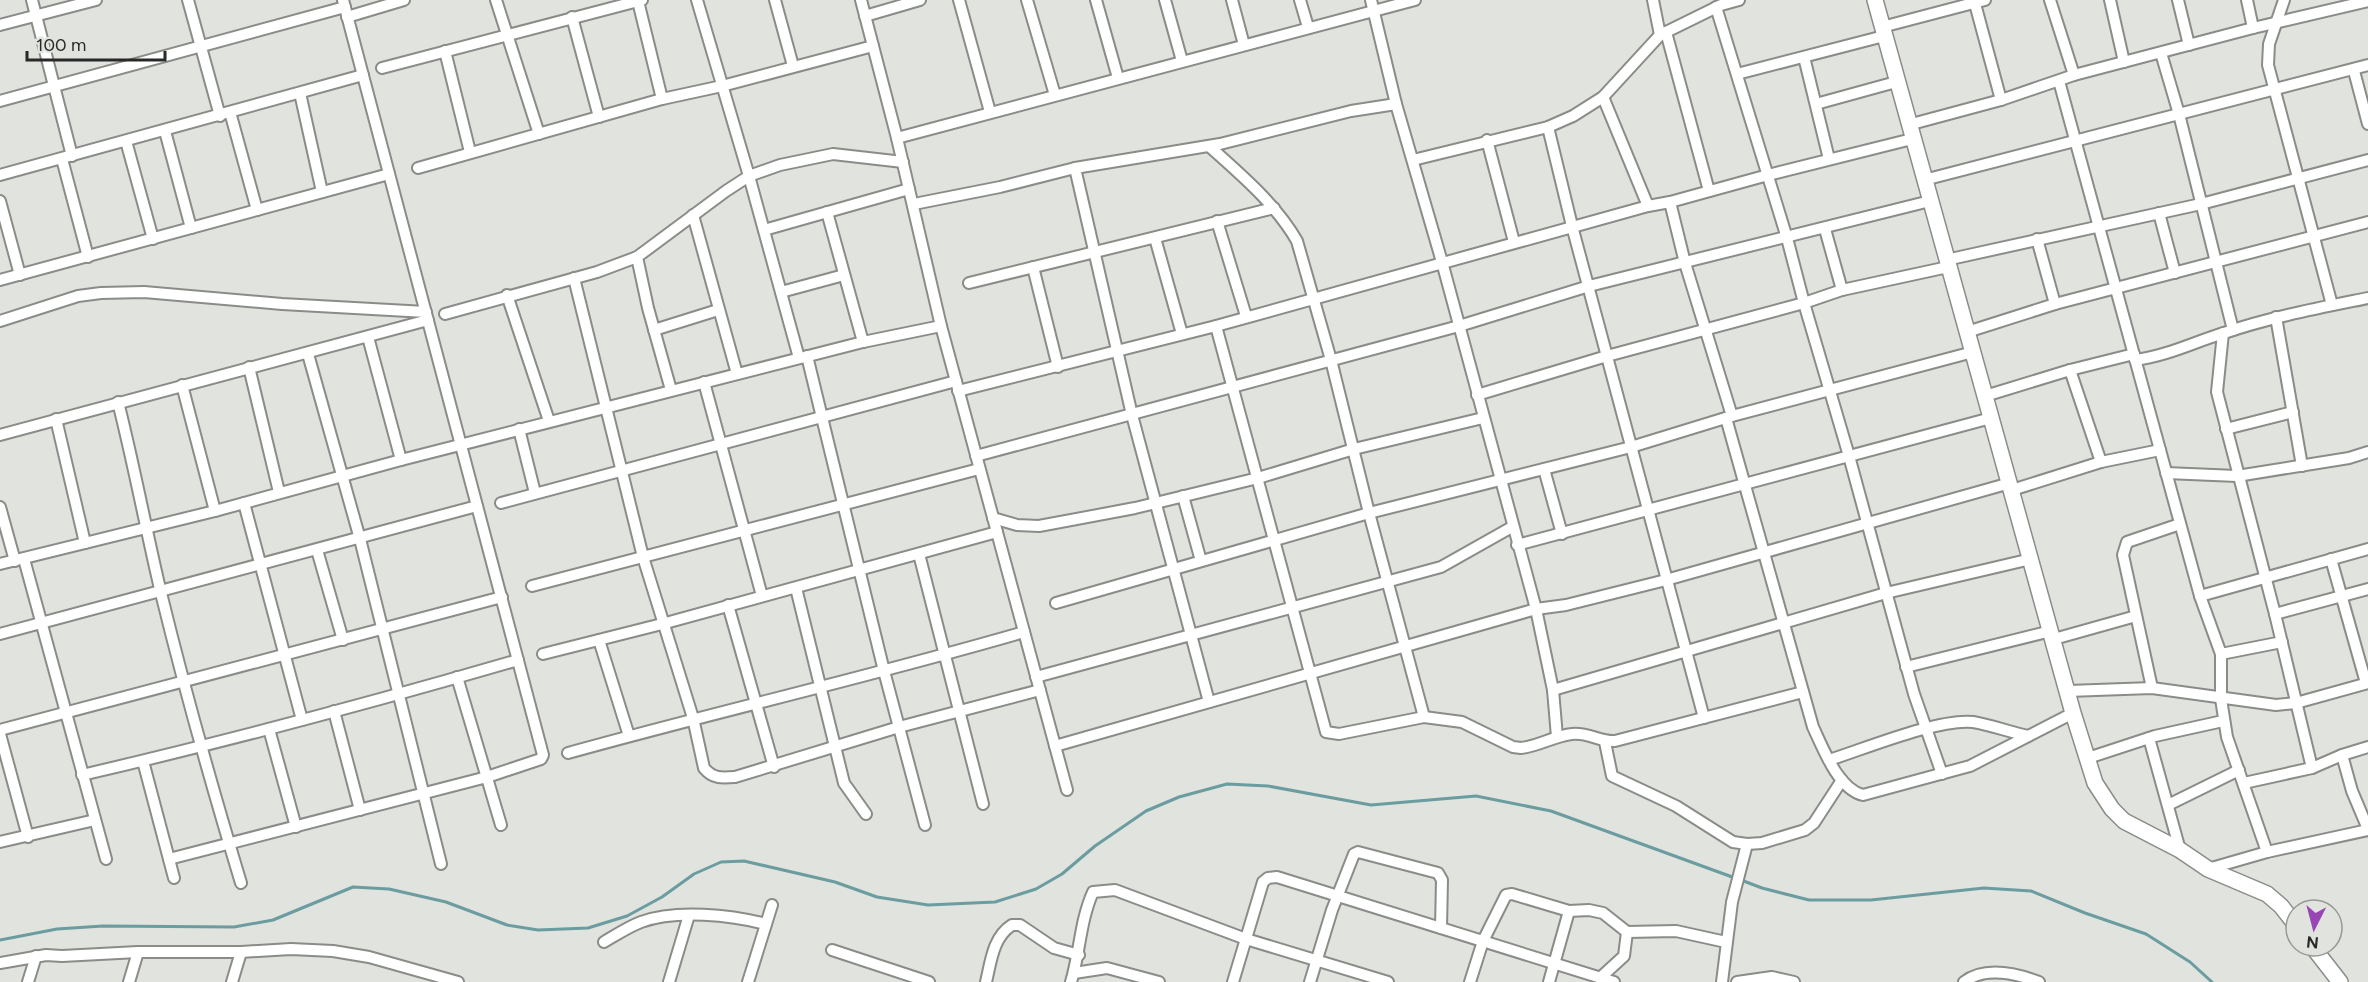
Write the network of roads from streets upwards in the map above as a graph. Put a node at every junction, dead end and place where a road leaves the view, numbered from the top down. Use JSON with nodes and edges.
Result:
{"nodes":[{"id":1,"x":32,"y":0,"type":"edge"},
{"id":2,"x":96,"y":0,"type":"edge"},
{"id":3,"x":188,"y":0,"type":"edge"},
{"id":4,"x":404,"y":0,"type":"edge"},
{"id":5,"x":496,"y":0,"type":"edge"},
{"id":6,"x":697,"y":0,"type":"edge"},
{"id":7,"x":775,"y":0,"type":"edge"},
{"id":8,"x":861,"y":0,"type":"edge"},
{"id":9,"x":920,"y":0,"type":"edge"},
{"id":10,"x":959,"y":0,"type":"edge"},
{"id":11,"x":1027,"y":0,"type":"edge"},
{"id":12,"x":1096,"y":0,"type":"edge"},
{"id":13,"x":1165,"y":0,"type":"edge"},
{"id":14,"x":1232,"y":0,"type":"edge"},
{"id":15,"x":1300,"y":0,"type":"edge"},
{"id":16,"x":1415,"y":0,"type":"edge"},
{"id":17,"x":1653,"y":0,"type":"edge"},
{"id":18,"x":1739,"y":0,"type":"edge"},
{"id":19,"x":1875,"y":0,"type":"edge"},
{"id":20,"x":2050,"y":0,"type":"edge"},
{"id":21,"x":2110,"y":0,"type":"edge"},
{"id":22,"x":2178,"y":0,"type":"edge"},
{"id":23,"x":2247,"y":0,"type":"edge"},
{"id":24,"x":2284,"y":0,"type":"edge"},
{"id":25,"x":640,"y":1,"type":"edge"},
{"id":26,"x":1978,"y":1,"type":"edge"},
{"id":27,"x":2368,"y":1,"type":"edge"},
{"id":28,"x":1719,"y":4,"type":"edge"},
{"id":29,"x":602,"y":5,"type":"edge"},
{"id":30,"x":1372,"y":5,"type":"edge"},
{"id":31,"x":345,"y":8,"type":"edge"},
{"id":32,"x":36,"y":16,"type":"junction"},
{"id":33,"x":865,"y":16,"type":"junction"},
{"id":34,"x":572,"y":17,"type":"junction"},
{"id":35,"x":2278,"y":22,"type":"junction"},
{"id":36,"x":0,"y":25,"type":"edge"},
{"id":37,"x":1308,"y":27,"type":"junction"},
{"id":38,"x":2253,"y":28,"type":"junction"},
{"id":39,"x":1883,"y":32,"type":"junction"},
{"id":40,"x":508,"y":34,"type":"junction"},
{"id":41,"x":1663,"y":34,"type":"junction"},
{"id":42,"x":1244,"y":45,"type":"junction"},
{"id":43,"x":2189,"y":45,"type":"junction"},
{"id":44,"x":201,"y":46,"type":"junction"},
{"id":45,"x":873,"y":46,"type":"junction"},
{"id":46,"x":445,"y":51,"type":"junction"},
{"id":47,"x":2161,"y":53,"type":"junction"},
{"id":48,"x":1804,"y":57,"type":"junction"},
{"id":49,"x":1182,"y":60,"type":"junction"},
{"id":50,"x":2124,"y":62,"type":"junction"},
{"id":51,"x":2368,"y":65,"type":"edge"},
{"id":52,"x":793,"y":66,"type":"junction"},
{"id":53,"x":382,"y":68,"type":"dead end"},
{"id":54,"x":2354,"y":70,"type":"junction"},
{"id":55,"x":1737,"y":74,"type":"junction"},
{"id":56,"x":363,"y":75,"type":"junction"},
{"id":57,"x":2074,"y":75,"type":"junction"},
{"id":58,"x":1118,"y":78,"type":"junction"},
{"id":59,"x":2059,"y":81,"type":"junction"},
{"id":60,"x":1896,"y":82,"type":"junction"},
{"id":61,"x":54,"y":86,"type":"junction"},
{"id":62,"x":722,"y":86,"type":"junction"},
{"id":63,"x":2275,"y":88,"type":"junction"},
{"id":64,"x":300,"y":93,"type":"junction"},
{"id":65,"x":1055,"y":95,"type":"junction"},
{"id":66,"x":1603,"y":96,"type":"junction"},
{"id":67,"x":662,"y":99,"type":"junction"},
{"id":68,"x":0,"y":100,"type":"edge"},
{"id":69,"x":2001,"y":100,"type":"junction"},
{"id":70,"x":1816,"y":104,"type":"junction"},
{"id":71,"x":1396,"y":105,"type":"junction"},
{"id":72,"x":990,"y":112,"type":"junction"},
{"id":73,"x":225,"y":114,"type":"junction"},
{"id":74,"x":2179,"y":114,"type":"junction"},
{"id":75,"x":599,"y":117,"type":"junction"},
{"id":76,"x":2368,"y":124,"type":"edge"},
{"id":77,"x":1548,"y":127,"type":"junction"},
{"id":78,"x":165,"y":131,"type":"junction"},
{"id":79,"x":1910,"y":132,"type":"junction"},
{"id":80,"x":538,"y":134,"type":"junction"},
{"id":81,"x":897,"y":138,"type":"junction"},
{"id":82,"x":1487,"y":140,"type":"junction"},
{"id":83,"x":126,"y":141,"type":"junction"},
{"id":84,"x":2075,"y":141,"type":"junction"},
{"id":85,"x":1209,"y":146,"type":"junction"},
{"id":86,"x":470,"y":152,"type":"junction"},
{"id":87,"x":67,"y":158,"type":"junction"},
{"id":88,"x":1829,"y":159,"type":"junction"},
{"id":89,"x":1413,"y":160,"type":"junction"},
{"id":90,"x":2368,"y":160,"type":"edge"},
{"id":91,"x":903,"y":162,"type":"junction"},
{"id":92,"x":418,"y":168,"type":"dead end"},
{"id":93,"x":1075,"y":168,"type":"junction"},
{"id":94,"x":389,"y":174,"type":"junction"},
{"id":95,"x":1768,"y":175,"type":"junction"},
{"id":96,"x":0,"y":176,"type":"edge"},
{"id":97,"x":749,"y":176,"type":"junction"},
{"id":98,"x":2298,"y":178,"type":"junction"},
{"id":99,"x":1924,"y":180,"type":"junction"},
{"id":100,"x":909,"y":189,"type":"junction"},
{"id":101,"x":1709,"y":191,"type":"junction"},
{"id":102,"x":322,"y":192,"type":"junction"},
{"id":103,"x":0,"y":201,"type":"edge"},
{"id":104,"x":1930,"y":201,"type":"junction"},
{"id":105,"x":1670,"y":202,"type":"junction"},
{"id":106,"x":914,"y":204,"type":"junction"},
{"id":107,"x":2201,"y":204,"type":"junction"},
{"id":108,"x":1648,"y":206,"type":"junction"},
{"id":109,"x":1274,"y":208,"type":"junction"},
{"id":110,"x":257,"y":210,"type":"junction"},
{"id":111,"x":826,"y":212,"type":"junction"},
{"id":112,"x":2159,"y":213,"type":"junction"},
{"id":113,"x":693,"y":215,"type":"junction"},
{"id":114,"x":1216,"y":221,"type":"junction"},
{"id":115,"x":2368,"y":222,"type":"edge"},
{"id":116,"x":1572,"y":226,"type":"junction"},
{"id":117,"x":2099,"y":226,"type":"junction"},
{"id":118,"x":191,"y":228,"type":"junction"},
{"id":119,"x":1825,"y":228,"type":"junction"},
{"id":120,"x":764,"y":231,"type":"junction"},
{"id":121,"x":2314,"y":237,"type":"junction"},
{"id":122,"x":1155,"y":238,"type":"junction"},
{"id":123,"x":1787,"y":238,"type":"junction"},
{"id":124,"x":153,"y":239,"type":"junction"},
{"id":125,"x":2037,"y":239,"type":"junction"},
{"id":126,"x":1514,"y":242,"type":"junction"},
{"id":127,"x":1095,"y":253,"type":"junction"},
{"id":128,"x":87,"y":257,"type":"junction"},
{"id":129,"x":637,"y":257,"type":"junction"},
{"id":130,"x":1442,"y":262,"type":"junction"},
{"id":131,"x":2215,"y":262,"type":"junction"},
{"id":132,"x":1685,"y":263,"type":"junction"},
{"id":133,"x":1947,"y":264,"type":"junction"},
{"id":134,"x":1033,"y":267,"type":"junction"},
{"id":135,"x":2175,"y":273,"type":"junction"},
{"id":136,"x":20,"y":275,"type":"junction"},
{"id":137,"x":844,"y":275,"type":"junction"},
{"id":138,"x":574,"y":278,"type":"junction"},
{"id":139,"x":0,"y":280,"type":"edge"},
{"id":140,"x":969,"y":283,"type":"dead end"},
{"id":141,"x":1589,"y":285,"type":"junction"},
{"id":142,"x":2116,"y":288,"type":"junction"},
{"id":143,"x":1842,"y":290,"type":"junction"},
{"id":144,"x":781,"y":292,"type":"junction"},
{"id":145,"x":507,"y":295,"type":"junction"},
{"id":146,"x":1313,"y":297,"type":"junction"},
{"id":147,"x":2368,"y":298,"type":"edge"},
{"id":148,"x":1804,"y":303,"type":"junction"},
{"id":149,"x":2055,"y":304,"type":"junction"},
{"id":150,"x":2332,"y":305,"type":"junction"},
{"id":151,"x":718,"y":310,"type":"junction"},
{"id":152,"x":446,"y":314,"type":"dead end"},
{"id":153,"x":427,"y":316,"type":"junction"},
{"id":154,"x":1246,"y":316,"type":"junction"},
{"id":155,"x":2276,"y":317,"type":"junction"},
{"id":156,"x":0,"y":321,"type":"edge"},
{"id":157,"x":941,"y":326,"type":"junction"},
{"id":158,"x":1216,"y":326,"type":"junction"},
{"id":159,"x":1459,"y":326,"type":"junction"},
{"id":160,"x":654,"y":330,"type":"junction"},
{"id":161,"x":1706,"y":330,"type":"junction"},
{"id":162,"x":2228,"y":331,"type":"junction"},
{"id":163,"x":1967,"y":332,"type":"junction"},
{"id":164,"x":1182,"y":334,"type":"junction"},
{"id":165,"x":368,"y":337,"type":"junction"},
{"id":166,"x":862,"y":342,"type":"junction"},
{"id":167,"x":1117,"y":352,"type":"junction"},
{"id":168,"x":1973,"y":352,"type":"junction"},
{"id":169,"x":308,"y":354,"type":"junction"},
{"id":170,"x":1607,"y":356,"type":"junction"},
{"id":171,"x":803,"y":357,"type":"junction"},
{"id":172,"x":2134,"y":357,"type":"junction"},
{"id":173,"x":1331,"y":360,"type":"junction"},
{"id":174,"x":249,"y":367,"type":"junction"},
{"id":175,"x":1058,"y":367,"type":"junction"},
{"id":176,"x":2070,"y":370,"type":"junction"},
{"id":177,"x":738,"y":374,"type":"junction"},
{"id":178,"x":704,"y":382,"type":"junction"},
{"id":179,"x":182,"y":385,"type":"junction"},
{"id":180,"x":957,"y":386,"type":"junction"},
{"id":181,"x":1232,"y":388,"type":"junction"},
{"id":182,"x":671,"y":390,"type":"junction"},
{"id":183,"x":1830,"y":390,"type":"junction"},
{"id":184,"x":1477,"y":395,"type":"junction"},
{"id":185,"x":1985,"y":396,"type":"junction"},
{"id":186,"x":117,"y":402,"type":"junction"},
{"id":187,"x":606,"y":407,"type":"junction"},
{"id":188,"x":2293,"y":412,"type":"junction"},
{"id":189,"x":1132,"y":415,"type":"junction"},
{"id":190,"x":1729,"y":417,"type":"junction"},
{"id":191,"x":822,"y":418,"type":"junction"},
{"id":192,"x":1482,"y":418,"type":"junction"},
{"id":193,"x":1991,"y":418,"type":"junction"},
{"id":194,"x":56,"y":419,"type":"junction"},
{"id":195,"x":549,"y":421,"type":"junction"},
{"id":196,"x":519,"y":429,"type":"junction"},
{"id":197,"x":2226,"y":429,"type":"junction"},
{"id":198,"x":0,"y":435,"type":"edge"},
{"id":199,"x":461,"y":444,"type":"junction"},
{"id":200,"x":722,"y":444,"type":"junction"},
{"id":201,"x":1631,"y":447,"type":"junction"},
{"id":202,"x":1354,"y":449,"type":"junction"},
{"id":203,"x":2160,"y":450,"type":"junction"},
{"id":204,"x":2368,"y":452,"type":"edge"},
{"id":205,"x":976,"y":456,"type":"junction"},
{"id":206,"x":1849,"y":456,"type":"junction"},
{"id":207,"x":400,"y":460,"type":"junction"},
{"id":208,"x":2101,"y":462,"type":"junction"},
{"id":209,"x":2302,"y":466,"type":"junction"},
{"id":210,"x":623,"y":469,"type":"junction"},
{"id":211,"x":979,"y":469,"type":"junction"},
{"id":212,"x":1544,"y":469,"type":"junction"},
{"id":213,"x":2166,"y":474,"type":"junction"},
{"id":214,"x":342,"y":476,"type":"junction"},
{"id":215,"x":2237,"y":476,"type":"junction"},
{"id":216,"x":1258,"y":478,"type":"junction"},
{"id":217,"x":1500,"y":480,"type":"junction"},
{"id":218,"x":1745,"y":484,"type":"junction"},
{"id":219,"x":2011,"y":486,"type":"junction"},
{"id":220,"x":279,"y":492,"type":"junction"},
{"id":221,"x":535,"y":493,"type":"junction"},
{"id":222,"x":1183,"y":496,"type":"junction"},
{"id":223,"x":244,"y":503,"type":"junction"},
{"id":224,"x":501,"y":503,"type":"dead end"},
{"id":225,"x":1156,"y":503,"type":"junction"},
{"id":226,"x":844,"y":505,"type":"junction"},
{"id":227,"x":477,"y":506,"type":"junction"},
{"id":228,"x":0,"y":507,"type":"edge"},
{"id":229,"x":1649,"y":510,"type":"junction"},
{"id":230,"x":215,"y":511,"type":"junction"},
{"id":231,"x":1370,"y":513,"type":"junction"},
{"id":232,"x":993,"y":518,"type":"junction"},
{"id":233,"x":1867,"y":522,"type":"junction"},
{"id":234,"x":2180,"y":524,"type":"junction"},
{"id":235,"x":147,"y":527,"type":"junction"},
{"id":236,"x":1512,"y":527,"type":"junction"},
{"id":237,"x":744,"y":531,"type":"junction"},
{"id":238,"x":997,"y":532,"type":"junction"},
{"id":239,"x":1562,"y":534,"type":"junction"},
{"id":240,"x":360,"y":539,"type":"junction"},
{"id":241,"x":1276,"y":540,"type":"junction"},
{"id":242,"x":86,"y":543,"type":"junction"},
{"id":243,"x":1517,"y":545,"type":"junction"},
{"id":244,"x":2368,"y":549,"type":"edge"},
{"id":245,"x":317,"y":550,"type":"junction"},
{"id":246,"x":1766,"y":553,"type":"junction"},
{"id":247,"x":919,"y":554,"type":"junction"},
{"id":248,"x":643,"y":557,"type":"junction"},
{"id":249,"x":2031,"y":559,"type":"junction"},
{"id":250,"x":2331,"y":559,"type":"junction"},
{"id":251,"x":20,"y":560,"type":"junction"},
{"id":252,"x":1201,"y":561,"type":"junction"},
{"id":253,"x":0,"y":564,"type":"edge"},
{"id":254,"x":262,"y":565,"type":"junction"},
{"id":255,"x":859,"y":570,"type":"junction"},
{"id":256,"x":1173,"y":570,"type":"junction"},
{"id":257,"x":2265,"y":578,"type":"junction"},
{"id":258,"x":1388,"y":580,"type":"junction"},
{"id":259,"x":1666,"y":580,"type":"junction"},
{"id":260,"x":532,"y":586,"type":"dead end"},
{"id":261,"x":796,"y":588,"type":"junction"},
{"id":262,"x":2368,"y":589,"type":"edge"},
{"id":263,"x":161,"y":592,"type":"junction"},
{"id":264,"x":1886,"y":593,"type":"junction"},
{"id":265,"x":762,"y":596,"type":"junction"},
{"id":266,"x":2200,"y":596,"type":"junction"},
{"id":267,"x":2340,"y":596,"type":"junction"},
{"id":268,"x":502,"y":597,"type":"junction"},
{"id":269,"x":1056,"y":603,"type":"dead end"},
{"id":270,"x":728,"y":605,"type":"junction"},
{"id":271,"x":1294,"y":608,"type":"junction"},
{"id":272,"x":1536,"y":609,"type":"junction"},
{"id":273,"x":2275,"y":614,"type":"junction"},
{"id":274,"x":2136,"y":616,"type":"junction"},
{"id":275,"x":40,"y":624,"type":"junction"},
{"id":276,"x":662,"y":624,"type":"junction"},
{"id":277,"x":1784,"y":624,"type":"junction"},
{"id":278,"x":384,"y":629,"type":"junction"},
{"id":279,"x":1024,"y":632,"type":"junction"},
{"id":280,"x":0,"y":634,"type":"edge"},
{"id":281,"x":1190,"y":634,"type":"junction"},
{"id":282,"x":2052,"y":635,"type":"junction"},
{"id":283,"x":343,"y":640,"type":"junction"},
{"id":284,"x":599,"y":640,"type":"junction"},
{"id":285,"x":2282,"y":642,"type":"junction"},
{"id":286,"x":1406,"y":646,"type":"junction"},
{"id":287,"x":1687,"y":652,"type":"junction"},
{"id":288,"x":543,"y":654,"type":"dead end"},
{"id":289,"x":946,"y":654,"type":"junction"},
{"id":290,"x":2220,"y":654,"type":"junction"},
{"id":291,"x":285,"y":655,"type":"junction"},
{"id":292,"x":518,"y":660,"type":"junction"},
{"id":293,"x":1906,"y":667,"type":"junction"},
{"id":294,"x":884,"y":671,"type":"junction"},
{"id":295,"x":1312,"y":674,"type":"junction"},
{"id":296,"x":1036,"y":677,"type":"junction"},
{"id":297,"x":457,"y":678,"type":"junction"},
{"id":298,"x":184,"y":682,"type":"junction"},
{"id":299,"x":2367,"y":683,"type":"edge"},
{"id":300,"x":2152,"y":688,"type":"junction"},
{"id":301,"x":820,"y":689,"type":"junction"},
{"id":302,"x":1040,"y":690,"type":"junction"},
{"id":303,"x":1553,"y":690,"type":"junction"},
{"id":304,"x":2068,"y":691,"type":"junction"},
{"id":305,"x":1803,"y":692,"type":"junction"},
{"id":306,"x":399,"y":695,"type":"junction"},
{"id":307,"x":2221,"y":699,"type":"junction"},
{"id":308,"x":1209,"y":702,"type":"junction"},
{"id":309,"x":2296,"y":703,"type":"junction"},
{"id":310,"x":757,"y":704,"type":"junction"},
{"id":311,"x":334,"y":711,"type":"junction"},
{"id":312,"x":960,"y":711,"type":"junction"},
{"id":313,"x":2073,"y":712,"type":"junction"},
{"id":314,"x":65,"y":713,"type":"junction"},
{"id":315,"x":1425,"y":717,"type":"junction"},
{"id":316,"x":693,"y":718,"type":"junction"},
{"id":317,"x":1704,"y":718,"type":"junction"},
{"id":318,"x":302,"y":720,"type":"junction"},
{"id":319,"x":2223,"y":721,"type":"junction"},
{"id":320,"x":899,"y":727,"type":"junction"},
{"id":321,"x":269,"y":729,"type":"junction"},
{"id":322,"x":1926,"y":729,"type":"junction"},
{"id":323,"x":0,"y":732,"type":"edge"},
{"id":324,"x":629,"y":736,"type":"junction"},
{"id":325,"x":2028,"y":736,"type":"junction"},
{"id":326,"x":1557,"y":737,"type":"junction"},
{"id":327,"x":2149,"y":738,"type":"junction"},
{"id":328,"x":1605,"y":742,"type":"junction"},
{"id":329,"x":1055,"y":746,"type":"junction"},
{"id":330,"x":201,"y":747,"type":"junction"},
{"id":331,"x":835,"y":747,"type":"junction"},
{"id":332,"x":2368,"y":747,"type":"edge"},
{"id":333,"x":568,"y":753,"type":"dead end"},
{"id":334,"x":2342,"y":755,"type":"junction"},
{"id":335,"x":2088,"y":758,"type":"junction"},
{"id":336,"x":1829,"y":760,"type":"junction"},
{"id":337,"x":142,"y":761,"type":"junction"},
{"id":338,"x":774,"y":767,"type":"junction"},
{"id":339,"x":2312,"y":768,"type":"junction"},
{"id":340,"x":2239,"y":770,"type":"junction"},
{"id":341,"x":5,"y":773,"type":"edge"},
{"id":342,"x":1942,"y":774,"type":"junction"},
{"id":343,"x":82,"y":775,"type":"junction"},
{"id":344,"x":487,"y":777,"type":"junction"},
{"id":345,"x":1842,"y":780,"type":"junction"},
{"id":346,"x":2244,"y":783,"type":"junction"},
{"id":347,"x":1067,"y":790,"type":"dead end"},
{"id":348,"x":424,"y":792,"type":"junction"},
{"id":349,"x":983,"y":804,"type":"dead end"},
{"id":350,"x":2169,"y":805,"type":"junction"},
{"id":351,"x":360,"y":810,"type":"junction"},
{"id":352,"x":866,"y":814,"type":"dead end"},
{"id":353,"x":95,"y":820,"type":"junction"},
{"id":354,"x":501,"y":825,"type":"dead end"},
{"id":355,"x":925,"y":825,"type":"dead end"},
{"id":356,"x":296,"y":827,"type":"junction"},
{"id":357,"x":2368,"y":830,"type":"edge"},
{"id":358,"x":28,"y":837,"type":"junction"},
{"id":359,"x":0,"y":842,"type":"edge"},
{"id":360,"x":230,"y":844,"type":"junction"},
{"id":361,"x":1747,"y":844,"type":"junction"},
{"id":362,"x":2180,"y":850,"type":"junction"},
{"id":363,"x":2267,"y":852,"type":"junction"},
{"id":364,"x":106,"y":859,"type":"dead end"},
{"id":365,"x":169,"y":859,"type":"junction"},
{"id":366,"x":441,"y":864,"type":"dead end"},
{"id":367,"x":2208,"y":868,"type":"junction"},
{"id":368,"x":174,"y":878,"type":"dead end"},
{"id":369,"x":241,"y":883,"type":"dead end"},
{"id":370,"x":1338,"y":898,"type":"junction"},
{"id":371,"x":772,"y":905,"type":"dead end"},
{"id":372,"x":2284,"y":910,"type":"edge"},
{"id":373,"x":1569,"y":911,"type":"junction"},
{"id":374,"x":689,"y":915,"type":"junction"},
{"id":375,"x":766,"y":924,"type":"junction"},
{"id":376,"x":1441,"y":928,"type":"junction"},
{"id":377,"x":1627,"y":932,"type":"junction"},
{"id":378,"x":1246,"y":939,"type":"junction"},
{"id":379,"x":1484,"y":941,"type":"junction"},
{"id":380,"x":604,"y":942,"type":"dead end"},
{"id":381,"x":1726,"y":942,"type":"junction"},
{"id":382,"x":832,"y":950,"type":"dead end"},
{"id":383,"x":138,"y":952,"type":"junction"},
{"id":384,"x":241,"y":952,"type":"junction"},
{"id":385,"x":36,"y":956,"type":"junction"},
{"id":386,"x":1079,"y":956,"type":"junction"},
{"id":387,"x":2321,"y":958,"type":"edge"},
{"id":388,"x":1317,"y":960,"type":"junction"},
{"id":389,"x":0,"y":963,"type":"edge"},
{"id":390,"x":1555,"y":963,"type":"junction"},
{"id":391,"x":1072,"y":978,"type":"edge"},
{"id":392,"x":1600,"y":978,"type":"junction"},
{"id":393,"x":910,"y":979,"type":"edge"},
{"id":394,"x":28,"y":982,"type":"edge"},
{"id":395,"x":129,"y":982,"type":"edge"},
{"id":396,"x":232,"y":982,"type":"edge"},
{"id":397,"x":455,"y":982,"type":"edge"},
{"id":398,"x":669,"y":982,"type":"edge"},
{"id":399,"x":748,"y":982,"type":"edge"},
{"id":400,"x":929,"y":982,"type":"edge"},
{"id":401,"x":986,"y":982,"type":"edge"},
{"id":402,"x":1159,"y":982,"type":"edge"},
{"id":403,"x":1233,"y":982,"type":"edge"},
{"id":404,"x":1310,"y":982,"type":"edge"},
{"id":405,"x":1388,"y":982,"type":"edge"},
{"id":406,"x":1470,"y":982,"type":"edge"},
{"id":407,"x":1549,"y":982,"type":"edge"},
{"id":408,"x":1614,"y":982,"type":"edge"},
{"id":409,"x":1722,"y":982,"type":"edge"},
{"id":410,"x":1737,"y":982,"type":"edge"},
{"id":411,"x":1794,"y":982,"type":"edge"},
{"id":412,"x":1964,"y":982,"type":"edge"},
{"id":413,"x":2039,"y":982,"type":"edge"},
{"id":414,"x":2340,"y":982,"type":"edge"}],
"edges":[{"from":1,"to":32,"type":"street"},
{"from":2,"to":32,"type":"street"},
{"from":3,"to":44,"type":"street"},
{"from":4,"to":31,"type":"street"},
{"from":5,"to":40,"type":"street"},
{"from":6,"to":62,"type":"street"},
{"from":7,"to":52,"type":"street"},
{"from":8,"to":33,"type":"street"},
{"from":9,"to":33,"type":"street"},
{"from":10,"to":72,"type":"street"},
{"from":11,"to":65,"type":"street"},
{"from":12,"to":58,"type":"street"},
{"from":13,"to":49,"type":"street"},
{"from":14,"to":42,"type":"street"},
{"from":15,"to":37,"type":"street"},
{"from":16,"to":30,"type":"street"},
{"from":17,"to":41,"type":"street"},
{"from":18,"to":28,"type":"street"},
{"from":19,"to":39,"type":"street"},
{"from":20,"to":57,"type":"street"},
{"from":21,"to":50,"type":"street"},
{"from":22,"to":43,"type":"street"},
{"from":23,"to":38,"type":"street"},
{"from":24,"to":35,"type":"street"},
{"from":25,"to":29,"type":"street"},
{"from":25,"to":67,"type":"street"},
{"from":26,"to":39,"type":"street"},
{"from":26,"to":69,"type":"street"},
{"from":27,"to":35,"type":"street"},
{"from":28,"to":41,"type":"street"},
{"from":28,"to":55,"type":"street"},
{"from":29,"to":34,"type":"street"},
{"from":30,"to":37,"type":"street"},
{"from":30,"to":71,"type":"street"},
{"from":31,"to":44,"type":"street"},
{"from":31,"to":56,"type":"street"},
{"from":32,"to":36,"type":"street"},
{"from":32,"to":61,"type":"street"},
{"from":33,"to":45,"type":"street"},
{"from":34,"to":40,"type":"street"},
{"from":34,"to":75,"type":"street"},
{"from":35,"to":38,"type":"street"},
{"from":35,"to":63,"type":"street"},
{"from":37,"to":42,"type":"street"},
{"from":38,"to":43,"type":"street"},
{"from":39,"to":48,"type":"street"},
{"from":39,"to":60,"type":"street"},
{"from":40,"to":46,"type":"street"},
{"from":40,"to":80,"type":"street"},
{"from":41,"to":66,"type":"street"},
{"from":41,"to":101,"type":"street"},
{"from":42,"to":49,"type":"street"},
{"from":43,"to":47,"type":"street"},
{"from":44,"to":61,"type":"street"},
{"from":44,"to":73,"type":"street"},
{"from":45,"to":52,"type":"street"},
{"from":45,"to":81,"type":"street"},
{"from":46,"to":53,"type":"street"},
{"from":46,"to":86,"type":"street"},
{"from":47,"to":50,"type":"street"},
{"from":47,"to":74,"type":"street"},
{"from":48,"to":55,"type":"street"},
{"from":48,"to":70,"type":"street"},
{"from":49,"to":58,"type":"street"},
{"from":50,"to":57,"type":"street"},
{"from":51,"to":54,"type":"street"},
{"from":52,"to":62,"type":"street"},
{"from":54,"to":63,"type":"street"},
{"from":54,"to":76,"type":"street"},
{"from":55,"to":95,"type":"street"},
{"from":56,"to":64,"type":"street"},
{"from":56,"to":94,"type":"street"},
{"from":57,"to":59,"type":"street"},
{"from":58,"to":65,"type":"street"},
{"from":59,"to":69,"type":"street"},
{"from":59,"to":84,"type":"street"},
{"from":60,"to":70,"type":"street"},
{"from":60,"to":79,"type":"street"},
{"from":61,"to":68,"type":"street"},
{"from":61,"to":87,"type":"street"},
{"from":62,"to":67,"type":"street"},
{"from":62,"to":97,"type":"street"},
{"from":63,"to":74,"type":"street"},
{"from":63,"to":98,"type":"street"},
{"from":64,"to":73,"type":"street"},
{"from":64,"to":102,"type":"street"},
{"from":65,"to":72,"type":"street"},
{"from":66,"to":77,"type":"street"},
{"from":66,"to":108,"type":"street"},
{"from":67,"to":75,"type":"street"},
{"from":69,"to":79,"type":"street"},
{"from":70,"to":88,"type":"street"},
{"from":71,"to":85,"type":"street"},
{"from":71,"to":89,"type":"street"},
{"from":72,"to":81,"type":"street"},
{"from":73,"to":78,"type":"street"},
{"from":73,"to":110,"type":"street"},
{"from":74,"to":84,"type":"street"},
{"from":74,"to":107,"type":"street"},
{"from":75,"to":80,"type":"street"},
{"from":77,"to":82,"type":"street"},
{"from":77,"to":116,"type":"street"},
{"from":78,"to":83,"type":"street"},
{"from":78,"to":118,"type":"street"},
{"from":79,"to":88,"type":"street"},
{"from":79,"to":99,"type":"street"},
{"from":80,"to":86,"type":"street"},
{"from":81,"to":91,"type":"street"},
{"from":82,"to":89,"type":"street"},
{"from":82,"to":126,"type":"street"},
{"from":83,"to":87,"type":"street"},
{"from":83,"to":124,"type":"street"},
{"from":84,"to":99,"type":"street"},
{"from":84,"to":117,"type":"street"},
{"from":85,"to":93,"type":"street"},
{"from":85,"to":109,"type":"street"},
{"from":86,"to":92,"type":"street"},
{"from":87,"to":96,"type":"street"},
{"from":87,"to":128,"type":"street"},
{"from":88,"to":95,"type":"street"},
{"from":89,"to":130,"type":"street"},
{"from":90,"to":98,"type":"street"},
{"from":91,"to":97,"type":"street"},
{"from":91,"to":100,"type":"street"},
{"from":93,"to":106,"type":"street"},
{"from":93,"to":127,"type":"street"},
{"from":94,"to":102,"type":"street"},
{"from":94,"to":153,"type":"street"},
{"from":95,"to":101,"type":"street"},
{"from":95,"to":123,"type":"street"},
{"from":97,"to":113,"type":"street"},
{"from":97,"to":120,"type":"street"},
{"from":98,"to":107,"type":"street"},
{"from":98,"to":121,"type":"street"},
{"from":99,"to":104,"type":"street"},
{"from":100,"to":106,"type":"street"},
{"from":100,"to":111,"type":"street"},
{"from":101,"to":105,"type":"street"},
{"from":102,"to":110,"type":"street"},
{"from":103,"to":136,"type":"street"},
{"from":104,"to":119,"type":"street"},
{"from":104,"to":133,"type":"street"},
{"from":105,"to":108,"type":"street"},
{"from":105,"to":132,"type":"street"},
{"from":106,"to":157,"type":"street"},
{"from":107,"to":112,"type":"street"},
{"from":107,"to":131,"type":"street"},
{"from":108,"to":116,"type":"street"},
{"from":109,"to":114,"type":"street"},
{"from":109,"to":146,"type":"street"},
{"from":110,"to":118,"type":"street"},
{"from":111,"to":120,"type":"street"},
{"from":111,"to":137,"type":"street"},
{"from":112,"to":117,"type":"street"},
{"from":112,"to":135,"type":"street"},
{"from":113,"to":129,"type":"street"},
{"from":113,"to":151,"type":"street"},
{"from":114,"to":122,"type":"street"},
{"from":114,"to":154,"type":"street"},
{"from":115,"to":121,"type":"street"},
{"from":116,"to":126,"type":"street"},
{"from":116,"to":141,"type":"street"},
{"from":117,"to":125,"type":"street"},
{"from":117,"to":142,"type":"street"},
{"from":118,"to":124,"type":"street"},
{"from":119,"to":123,"type":"street"},
{"from":119,"to":143,"type":"street"},
{"from":120,"to":144,"type":"street"},
{"from":121,"to":131,"type":"street"},
{"from":121,"to":150,"type":"street"},
{"from":122,"to":127,"type":"street"},
{"from":122,"to":164,"type":"street"},
{"from":123,"to":132,"type":"street"},
{"from":123,"to":148,"type":"street"},
{"from":124,"to":128,"type":"street"},
{"from":125,"to":133,"type":"street"},
{"from":125,"to":149,"type":"street"},
{"from":126,"to":130,"type":"street"},
{"from":127,"to":134,"type":"street"},
{"from":127,"to":167,"type":"street"},
{"from":128,"to":136,"type":"street"},
{"from":129,"to":138,"type":"street"},
{"from":129,"to":160,"type":"street"},
{"from":130,"to":146,"type":"street"},
{"from":130,"to":159,"type":"street"},
{"from":131,"to":135,"type":"street"},
{"from":131,"to":162,"type":"street"},
{"from":132,"to":141,"type":"street"},
{"from":132,"to":161,"type":"street"},
{"from":133,"to":143,"type":"street"},
{"from":133,"to":163,"type":"street"},
{"from":134,"to":140,"type":"street"},
{"from":134,"to":175,"type":"street"},
{"from":135,"to":142,"type":"street"},
{"from":136,"to":139,"type":"street"},
{"from":137,"to":144,"type":"street"},
{"from":137,"to":166,"type":"street"},
{"from":138,"to":145,"type":"street"},
{"from":138,"to":187,"type":"street"},
{"from":141,"to":159,"type":"street"},
{"from":141,"to":170,"type":"street"},
{"from":142,"to":149,"type":"street"},
{"from":142,"to":172,"type":"street"},
{"from":143,"to":148,"type":"street"},
{"from":144,"to":171,"type":"street"},
{"from":145,"to":152,"type":"street"},
{"from":145,"to":195,"type":"street"},
{"from":146,"to":154,"type":"street"},
{"from":146,"to":173,"type":"street"},
{"from":147,"to":150,"type":"street"},
{"from":148,"to":161,"type":"street"},
{"from":148,"to":183,"type":"street"},
{"from":149,"to":163,"type":"street"},
{"from":150,"to":155,"type":"street"},
{"from":151,"to":160,"type":"street"},
{"from":151,"to":177,"type":"street"},
{"from":153,"to":156,"type":"street"},
{"from":153,"to":165,"type":"street"},
{"from":153,"to":199,"type":"street"},
{"from":154,"to":158,"type":"street"},
{"from":155,"to":162,"type":"street"},
{"from":155,"to":188,"type":"street"},
{"from":157,"to":166,"type":"street"},
{"from":157,"to":180,"type":"street"},
{"from":158,"to":164,"type":"street"},
{"from":158,"to":181,"type":"street"},
{"from":159,"to":173,"type":"street"},
{"from":159,"to":184,"type":"street"},
{"from":160,"to":182,"type":"street"},
{"from":161,"to":170,"type":"street"},
{"from":161,"to":190,"type":"street"},
{"from":162,"to":172,"type":"street"},
{"from":162,"to":197,"type":"street"},
{"from":163,"to":168,"type":"street"},
{"from":164,"to":167,"type":"street"},
{"from":165,"to":169,"type":"street"},
{"from":165,"to":207,"type":"street"},
{"from":166,"to":171,"type":"street"},
{"from":167,"to":175,"type":"street"},
{"from":167,"to":189,"type":"street"},
{"from":168,"to":183,"type":"street"},
{"from":168,"to":185,"type":"street"},
{"from":169,"to":174,"type":"street"},
{"from":169,"to":214,"type":"street"},
{"from":170,"to":184,"type":"street"},
{"from":170,"to":201,"type":"street"},
{"from":171,"to":177,"type":"street"},
{"from":171,"to":191,"type":"street"},
{"from":172,"to":176,"type":"street"},
{"from":172,"to":203,"type":"street"},
{"from":173,"to":181,"type":"street"},
{"from":173,"to":202,"type":"street"},
{"from":174,"to":179,"type":"street"},
{"from":174,"to":220,"type":"street"},
{"from":175,"to":180,"type":"street"},
{"from":176,"to":185,"type":"street"},
{"from":176,"to":208,"type":"street"},
{"from":177,"to":178,"type":"street"},
{"from":178,"to":182,"type":"street"},
{"from":178,"to":200,"type":"street"},
{"from":179,"to":186,"type":"street"},
{"from":179,"to":230,"type":"street"},
{"from":180,"to":191,"type":"street"},
{"from":180,"to":205,"type":"street"},
{"from":181,"to":189,"type":"street"},
{"from":181,"to":216,"type":"street"},
{"from":182,"to":187,"type":"street"},
{"from":183,"to":190,"type":"street"},
{"from":183,"to":206,"type":"street"},
{"from":184,"to":192,"type":"street"},
{"from":185,"to":193,"type":"street"},
{"from":186,"to":194,"type":"street"},
{"from":186,"to":235,"type":"street"},
{"from":187,"to":195,"type":"street"},
{"from":187,"to":210,"type":"street"},
{"from":188,"to":197,"type":"street"},
{"from":188,"to":209,"type":"street"},
{"from":189,"to":205,"type":"street"},
{"from":189,"to":225,"type":"street"},
{"from":190,"to":201,"type":"street"},
{"from":190,"to":218,"type":"street"},
{"from":191,"to":200,"type":"street"},
{"from":191,"to":226,"type":"street"},
{"from":192,"to":202,"type":"street"},
{"from":192,"to":217,"type":"street"},
{"from":193,"to":206,"type":"street"},
{"from":193,"to":219,"type":"street"},
{"from":194,"to":198,"type":"street"},
{"from":194,"to":242,"type":"street"},
{"from":195,"to":196,"type":"street"},
{"from":196,"to":199,"type":"street"},
{"from":196,"to":221,"type":"street"},
{"from":197,"to":215,"type":"street"},
{"from":199,"to":207,"type":"street"},
{"from":199,"to":227,"type":"street"},
{"from":200,"to":210,"type":"street"},
{"from":200,"to":237,"type":"street"},
{"from":201,"to":212,"type":"street"},
{"from":201,"to":229,"type":"street"},
{"from":202,"to":216,"type":"street"},
{"from":202,"to":231,"type":"street"},
{"from":203,"to":208,"type":"street"},
{"from":203,"to":213,"type":"street"},
{"from":204,"to":209,"type":"street"},
{"from":205,"to":211,"type":"street"},
{"from":206,"to":218,"type":"street"},
{"from":206,"to":233,"type":"street"},
{"from":207,"to":214,"type":"street"},
{"from":208,"to":219,"type":"street"},
{"from":209,"to":215,"type":"street"},
{"from":210,"to":221,"type":"street"},
{"from":210,"to":248,"type":"street"},
{"from":211,"to":226,"type":"street"},
{"from":211,"to":232,"type":"street"},
{"from":212,"to":217,"type":"street"},
{"from":212,"to":239,"type":"street"},
{"from":213,"to":215,"type":"street"},
{"from":213,"to":234,"type":"street"},
{"from":214,"to":220,"type":"street"},
{"from":214,"to":240,"type":"street"},
{"from":215,"to":257,"type":"street"},
{"from":216,"to":222,"type":"street"},
{"from":216,"to":241,"type":"street"},
{"from":217,"to":231,"type":"street"},
{"from":217,"to":236,"type":"street"},
{"from":218,"to":229,"type":"street"},
{"from":218,"to":246,"type":"street"},
{"from":219,"to":233,"type":"street"},
{"from":219,"to":249,"type":"street"},
{"from":220,"to":223,"type":"street"},
{"from":221,"to":224,"type":"street"},
{"from":222,"to":225,"type":"street"},
{"from":222,"to":252,"type":"street"},
{"from":223,"to":230,"type":"street"},
{"from":223,"to":254,"type":"street"},
{"from":225,"to":232,"type":"street"},
{"from":225,"to":256,"type":"street"},
{"from":226,"to":237,"type":"street"},
{"from":226,"to":255,"type":"street"},
{"from":227,"to":240,"type":"street"},
{"from":227,"to":268,"type":"street"},
{"from":228,"to":251,"type":"street"},
{"from":229,"to":239,"type":"street"},
{"from":229,"to":259,"type":"street"},
{"from":230,"to":235,"type":"street"},
{"from":231,"to":241,"type":"street"},
{"from":231,"to":258,"type":"street"},
{"from":232,"to":238,"type":"street"},
{"from":233,"to":246,"type":"street"},
{"from":233,"to":264,"type":"street"},
{"from":234,"to":266,"type":"street"},
{"from":234,"to":274,"type":"street"},
{"from":235,"to":242,"type":"street"},
{"from":235,"to":263,"type":"street"},
{"from":236,"to":243,"type":"street"},
{"from":236,"to":258,"type":"street"},
{"from":237,"to":248,"type":"street"},
{"from":237,"to":265,"type":"street"},
{"from":238,"to":247,"type":"street"},
{"from":238,"to":279,"type":"street"},
{"from":239,"to":243,"type":"street"},
{"from":240,"to":245,"type":"street"},
{"from":240,"to":278,"type":"street"},
{"from":241,"to":252,"type":"street"},
{"from":241,"to":271,"type":"street"},
{"from":242,"to":251,"type":"street"},
{"from":243,"to":272,"type":"street"},
{"from":244,"to":250,"type":"street"},
{"from":245,"to":254,"type":"street"},
{"from":245,"to":283,"type":"street"},
{"from":246,"to":259,"type":"street"},
{"from":246,"to":277,"type":"street"},
{"from":247,"to":255,"type":"street"},
{"from":247,"to":289,"type":"street"},
{"from":248,"to":260,"type":"street"},
{"from":248,"to":276,"type":"street"},
{"from":249,"to":264,"type":"street"},
{"from":249,"to":282,"type":"street"},
{"from":250,"to":257,"type":"street"},
{"from":250,"to":267,"type":"street"},
{"from":251,"to":253,"type":"street"},
{"from":251,"to":275,"type":"street"},
{"from":252,"to":256,"type":"street"},
{"from":254,"to":263,"type":"street"},
{"from":254,"to":291,"type":"street"},
{"from":255,"to":261,"type":"street"},
{"from":255,"to":294,"type":"street"},
{"from":256,"to":269,"type":"street"},
{"from":256,"to":281,"type":"street"},
{"from":257,"to":266,"type":"street"},
{"from":257,"to":273,"type":"street"},
{"from":258,"to":271,"type":"street"},
{"from":258,"to":286,"type":"street"},
{"from":259,"to":272,"type":"street"},
{"from":259,"to":287,"type":"street"},
{"from":261,"to":265,"type":"street"},
{"from":261,"to":301,"type":"street"},
{"from":262,"to":267,"type":"street"},
{"from":263,"to":275,"type":"street"},
{"from":263,"to":298,"type":"street"},
{"from":264,"to":277,"type":"street"},
{"from":264,"to":293,"type":"street"},
{"from":265,"to":270,"type":"street"},
{"from":266,"to":290,"type":"street"},
{"from":267,"to":273,"type":"street"},
{"from":267,"to":299,"type":"street"},
{"from":268,"to":278,"type":"street"},
{"from":268,"to":292,"type":"street"},
{"from":270,"to":276,"type":"street"},
{"from":270,"to":310,"type":"street"},
{"from":271,"to":281,"type":"street"},
{"from":271,"to":295,"type":"street"},
{"from":272,"to":286,"type":"street"},
{"from":272,"to":303,"type":"street"},
{"from":273,"to":285,"type":"street"},
{"from":274,"to":282,"type":"street"},
{"from":274,"to":300,"type":"street"},
{"from":275,"to":280,"type":"street"},
{"from":275,"to":314,"type":"street"},
{"from":276,"to":284,"type":"street"},
{"from":276,"to":316,"type":"street"},
{"from":277,"to":287,"type":"street"},
{"from":277,"to":305,"type":"street"},
{"from":278,"to":283,"type":"street"},
{"from":278,"to":306,"type":"street"},
{"from":279,"to":289,"type":"street"},
{"from":279,"to":296,"type":"street"},
{"from":281,"to":296,"type":"street"},
{"from":281,"to":308,"type":"street"},
{"from":282,"to":293,"type":"street"},
{"from":282,"to":304,"type":"street"},
{"from":283,"to":291,"type":"street"},
{"from":284,"to":288,"type":"street"},
{"from":284,"to":324,"type":"street"},
{"from":285,"to":290,"type":"street"},
{"from":285,"to":309,"type":"street"},
{"from":286,"to":295,"type":"street"},
{"from":286,"to":315,"type":"street"},
{"from":287,"to":303,"type":"street"},
{"from":287,"to":317,"type":"street"},
{"from":289,"to":294,"type":"street"},
{"from":289,"to":312,"type":"street"},
{"from":290,"to":307,"type":"street"},
{"from":291,"to":298,"type":"street"},
{"from":291,"to":318,"type":"street"},
{"from":292,"to":297,"type":"street"},
{"from":292,"to":344,"type":"street"},
{"from":293,"to":322,"type":"street"},
{"from":294,"to":301,"type":"street"},
{"from":294,"to":320,"type":"street"},
{"from":295,"to":308,"type":"street"},
{"from":295,"to":315,"type":"street"},
{"from":296,"to":302,"type":"street"},
{"from":297,"to":306,"type":"street"},
{"from":297,"to":344,"type":"street"},
{"from":298,"to":314,"type":"street"},
{"from":298,"to":330,"type":"street"},
{"from":299,"to":309,"type":"street"},
{"from":300,"to":304,"type":"street"},
{"from":300,"to":307,"type":"street"},
{"from":301,"to":310,"type":"street"},
{"from":301,"to":331,"type":"street"},
{"from":302,"to":312,"type":"street"},
{"from":302,"to":329,"type":"street"},
{"from":303,"to":326,"type":"street"},
{"from":304,"to":313,"type":"street"},
{"from":305,"to":317,"type":"street"},
{"from":305,"to":336,"type":"street"},
{"from":306,"to":311,"type":"street"},
{"from":306,"to":348,"type":"street"},
{"from":307,"to":309,"type":"street"},
{"from":307,"to":319,"type":"street"},
{"from":308,"to":329,"type":"street"},
{"from":309,"to":339,"type":"street"},
{"from":310,"to":316,"type":"street"},
{"from":310,"to":338,"type":"street"},
{"from":311,"to":318,"type":"street"},
{"from":311,"to":351,"type":"street"},
{"from":312,"to":320,"type":"street"},
{"from":312,"to":349,"type":"street"},
{"from":313,"to":325,"type":"street"},
{"from":313,"to":335,"type":"street"},
{"from":314,"to":323,"type":"street"},
{"from":314,"to":343,"type":"street"},
{"from":315,"to":326,"type":"street"},
{"from":316,"to":324,"type":"street"},
{"from":316,"to":338,"type":"street"},
{"from":317,"to":328,"type":"street"},
{"from":318,"to":321,"type":"street"},
{"from":319,"to":327,"type":"street"},
{"from":319,"to":340,"type":"street"},
{"from":320,"to":331,"type":"street"},
{"from":320,"to":355,"type":"street"},
{"from":321,"to":330,"type":"street"},
{"from":321,"to":356,"type":"street"},
{"from":322,"to":325,"type":"street"},
{"from":322,"to":336,"type":"street"},
{"from":322,"to":342,"type":"street"},
{"from":323,"to":341,"type":"street"},
{"from":324,"to":333,"type":"street"},
{"from":325,"to":342,"type":"street"},
{"from":326,"to":328,"type":"street"},
{"from":327,"to":335,"type":"street"},
{"from":327,"to":350,"type":"street"},
{"from":328,"to":361,"type":"street"},
{"from":329,"to":347,"type":"street"},
{"from":330,"to":337,"type":"street"},
{"from":330,"to":360,"type":"street"},
{"from":331,"to":338,"type":"street"},
{"from":331,"to":352,"type":"street"},
{"from":332,"to":334,"type":"street"},
{"from":334,"to":339,"type":"street"},
{"from":334,"to":357,"type":"street"},
{"from":335,"to":362,"type":"street"},
{"from":336,"to":345,"type":"street"},
{"from":337,"to":343,"type":"street"},
{"from":337,"to":365,"type":"street"},
{"from":339,"to":346,"type":"street"},
{"from":340,"to":346,"type":"street"},
{"from":340,"to":350,"type":"street"},
{"from":341,"to":358,"type":"street"},
{"from":342,"to":345,"type":"street"},
{"from":343,"to":353,"type":"street"},
{"from":344,"to":348,"type":"street"},
{"from":344,"to":354,"type":"street"},
{"from":345,"to":361,"type":"street"},
{"from":346,"to":363,"type":"street"},
{"from":348,"to":351,"type":"street"},
{"from":348,"to":366,"type":"street"},
{"from":350,"to":362,"type":"street"},
{"from":351,"to":356,"type":"street"},
{"from":353,"to":358,"type":"street"},
{"from":353,"to":364,"type":"street"},
{"from":356,"to":360,"type":"street"},
{"from":357,"to":363,"type":"street"},
{"from":358,"to":359,"type":"street"},
{"from":360,"to":365,"type":"street"},
{"from":360,"to":369,"type":"street"},
{"from":361,"to":381,"type":"street"},
{"from":362,"to":367,"type":"street"},
{"from":363,"to":367,"type":"street"},
{"from":365,"to":368,"type":"street"},
{"from":367,"to":372,"type":"street"},
{"from":370,"to":376,"type":"street"},
{"from":370,"to":376,"type":"street"},
{"from":370,"to":378,"type":"street"},
{"from":370,"to":388,"type":"street"},
{"from":371,"to":375,"type":"street"},
{"from":373,"to":377,"type":"street"},
{"from":373,"to":379,"type":"street"},
{"from":373,"to":390,"type":"street"},
{"from":374,"to":375,"type":"street"},
{"from":374,"to":380,"type":"street"},
{"from":374,"to":398,"type":"street"},
{"from":375,"to":399,"type":"street"},
{"from":376,"to":379,"type":"street"},
{"from":377,"to":381,"type":"street"},
{"from":377,"to":392,"type":"street"},
{"from":378,"to":386,"type":"street"},
{"from":378,"to":388,"type":"street"},
{"from":378,"to":403,"type":"street"},
{"from":379,"to":390,"type":"street"},
{"from":379,"to":406,"type":"street"},
{"from":381,"to":409,"type":"street"},
{"from":382,"to":393,"type":"street"},
{"from":383,"to":384,"type":"street"},
{"from":383,"to":385,"type":"street"},
{"from":383,"to":395,"type":"street"},
{"from":384,"to":396,"type":"street"},
{"from":384,"to":397,"type":"street"},
{"from":385,"to":389,"type":"street"},
{"from":385,"to":394,"type":"street"},
{"from":386,"to":391,"type":"street"},
{"from":386,"to":401,"type":"street"},
{"from":387,"to":414,"type":"street"},
{"from":388,"to":404,"type":"street"},
{"from":388,"to":405,"type":"street"},
{"from":390,"to":392,"type":"street"},
{"from":390,"to":407,"type":"street"},
{"from":391,"to":402,"type":"street"},
{"from":392,"to":408,"type":"street"},
{"from":393,"to":400,"type":"street"},
{"from":410,"to":411,"type":"street"},
{"from":412,"to":413,"type":"street"}]}
